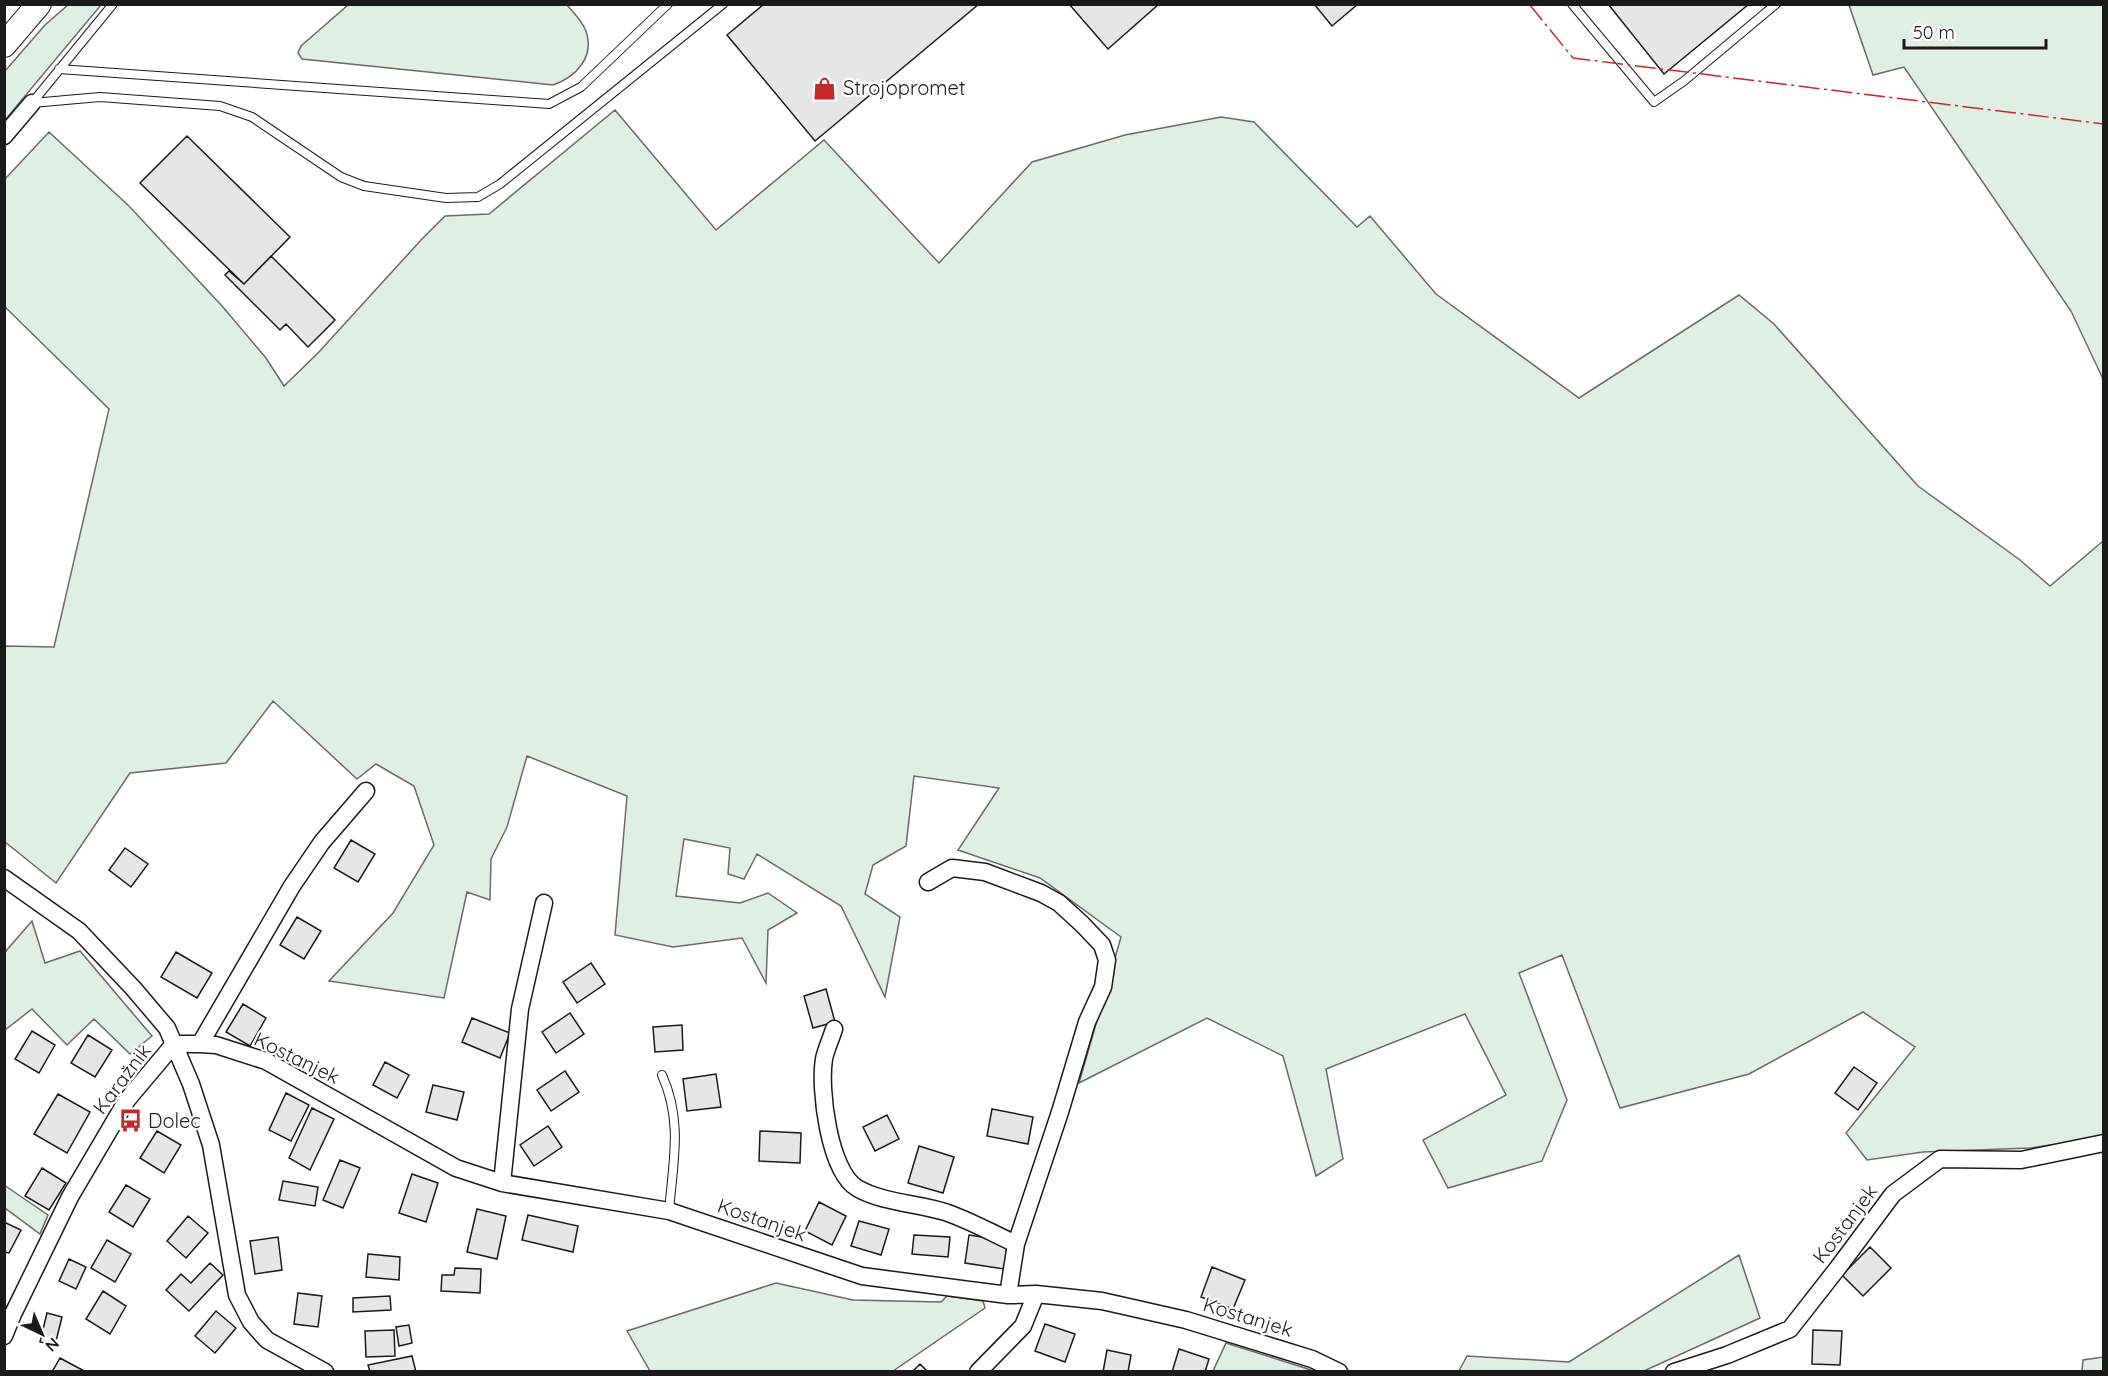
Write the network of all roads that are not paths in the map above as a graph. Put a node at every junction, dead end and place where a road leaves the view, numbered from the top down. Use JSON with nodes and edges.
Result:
{"nodes":[{"id":1,"x":39,"y":4,"type":"edge"},
{"id":2,"x":113,"y":4,"type":"edge"},
{"id":3,"x":668,"y":4,"type":"edge"},
{"id":4,"x":723,"y":4,"type":"edge"},
{"id":5,"x":1572,"y":4,"type":"edge"},
{"id":6,"x":1776,"y":4,"type":"edge"},
{"id":7,"x":23,"y":22,"type":"junction"},
{"id":8,"x":4,"y":38,"type":"edge"},
{"id":9,"x":4,"y":45,"type":"edge"},
{"id":10,"x":60,"y":69,"type":"junction"},
{"id":11,"x":32,"y":103,"type":"junction"},
{"id":12,"x":4,"y":136,"type":"edge"},
{"id":13,"x":366,"y":791,"type":"dead end"},
{"id":14,"x":4,"y":878,"type":"edge"},
{"id":15,"x":928,"y":882,"type":"dead end"},
{"id":16,"x":544,"y":903,"type":"dead end"},
{"id":17,"x":834,"y":1029,"type":"dead end"},
{"id":18,"x":174,"y":1044,"type":"junction"},
{"id":19,"x":200,"y":1044,"type":"junction"},
{"id":20,"x":662,"y":1075,"type":"dead end"},
{"id":21,"x":2103,"y":1143,"type":"edge"},
{"id":22,"x":502,"y":1183,"type":"junction"},
{"id":23,"x":669,"y":1211,"type":"junction"},
{"id":24,"x":1016,"y":1244,"type":"junction"},
{"id":25,"x":1036,"y":1294,"type":"junction"},
{"id":26,"x":1008,"y":1295,"type":"junction"},
{"id":27,"x":4,"y":1336,"type":"edge"},
{"id":28,"x":325,"y":1371,"type":"edge"},
{"id":29,"x":978,"y":1371,"type":"edge"},
{"id":30,"x":1339,"y":1371,"type":"edge"},
{"id":31,"x":1674,"y":1371,"type":"edge"}],
"edges":[{"from":1,"to":7,"type":"main road"},
{"from":2,"to":10,"type":"lane"},
{"from":3,"to":10,"type":"lane"},
{"from":4,"to":11,"type":"lane"},
{"from":5,"to":6,"type":"lane"},
{"from":7,"to":8,"type":"main road"},
{"from":7,"to":9,"type":"main road"},
{"from":10,"to":11,"type":"lane"},
{"from":11,"to":12,"type":"street"},
{"from":13,"to":19,"type":"street"},
{"from":14,"to":18,"type":"street"},
{"from":15,"to":24,"type":"street"},
{"from":16,"to":22,"type":"street"},
{"from":17,"to":24,"type":"street"},
{"from":18,"to":19,"type":"street","name":"Karažnik"},
{"from":18,"to":27,"type":"street","name":"Karažnik"},
{"from":18,"to":28,"type":"street"},
{"from":19,"to":22,"type":"street","name":"Kostanjek"},
{"from":20,"to":23,"type":"lane"},
{"from":21,"to":31,"type":"street","name":"Kostanjek"},
{"from":22,"to":23,"type":"street","name":"Kostanjek"},
{"from":23,"to":26,"type":"street","name":"Kostanjek"},
{"from":24,"to":26,"type":"street"},
{"from":25,"to":26,"type":"street","name":"Kostanjek"},
{"from":25,"to":29,"type":"street"},
{"from":25,"to":30,"type":"street","name":"Kostanjek"}]}
